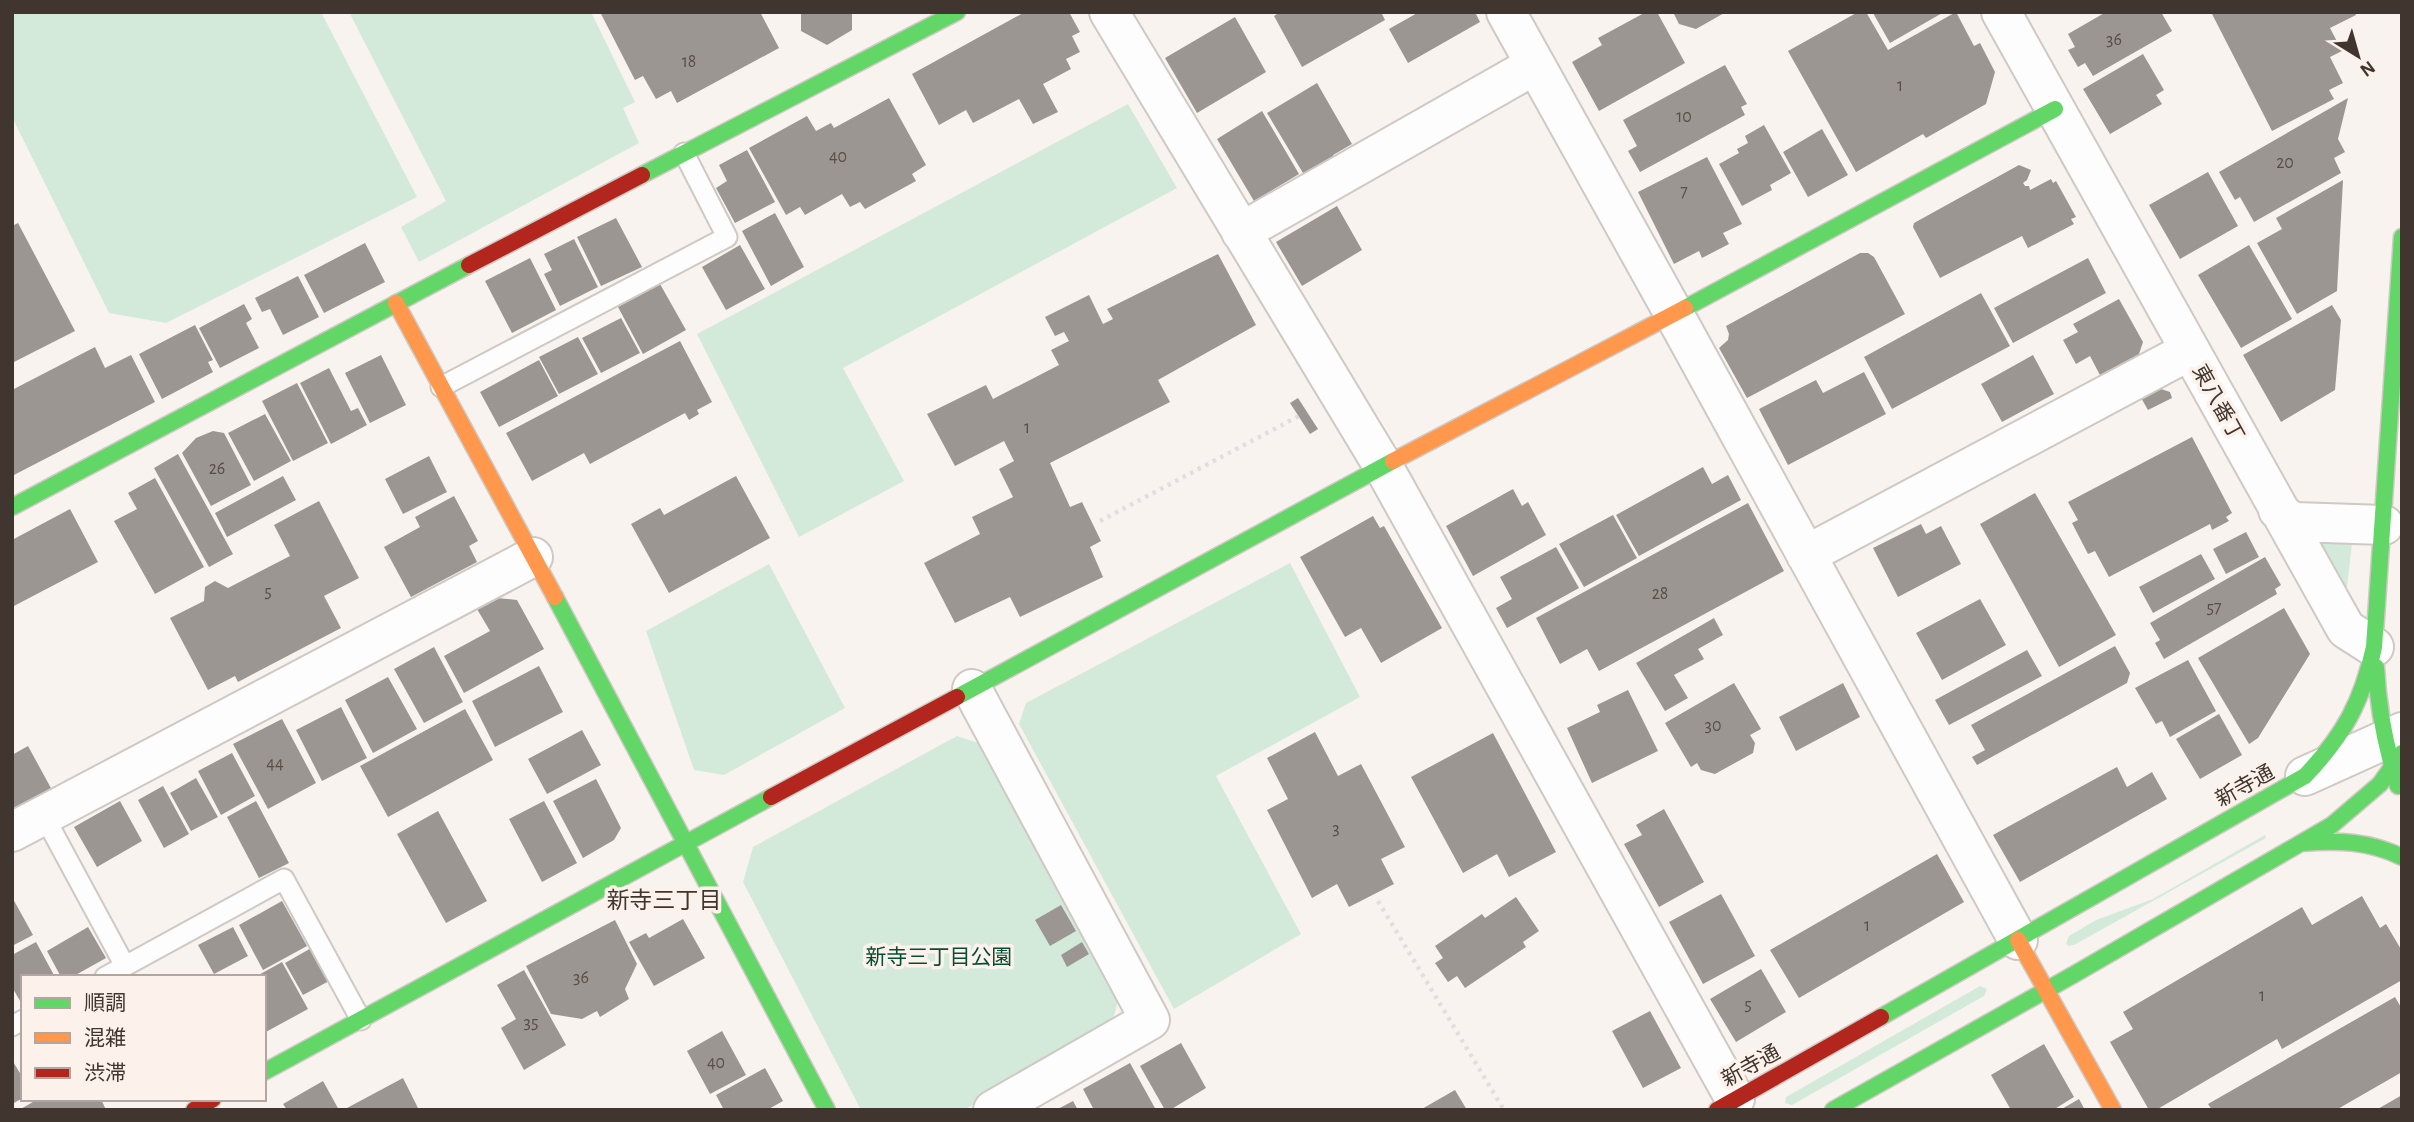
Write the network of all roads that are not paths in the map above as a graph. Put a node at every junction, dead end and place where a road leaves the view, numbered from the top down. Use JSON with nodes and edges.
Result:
{"nodes":[{"id":1,"x":957,"y":12,"type":"edge"},
{"id":2,"x":1110,"y":12,"type":"edge"},
{"id":3,"x":1506,"y":12,"type":"edge"},
{"id":4,"x":2001,"y":12,"type":"edge"},
{"id":5,"x":1535,"y":65,"type":"junction"},
{"id":6,"x":2055,"y":110,"type":"junction"},
{"id":7,"x":684,"y":153,"type":"junction"},
{"id":8,"x":1241,"y":232,"type":"junction"},
{"id":9,"x":2402,"y":237,"type":"edge"},
{"id":10,"x":396,"y":303,"type":"junction"},
{"id":11,"x":1674,"y":314,"type":"junction"},
{"id":12,"x":2189,"y":351,"type":"junction"},
{"id":13,"x":441,"y":387,"type":"junction"},
{"id":14,"x":1383,"y":466,"type":"junction"},
{"id":15,"x":12,"y":507,"type":"edge"},
{"id":16,"x":2278,"y":510,"type":"junction"},
{"id":17,"x":2384,"y":525,"type":"junction"},
{"id":18,"x":1806,"y":555,"type":"junction"},
{"id":19,"x":533,"y":557,"type":"junction"},
{"id":20,"x":2374,"y":647,"type":"junction"},
{"id":21,"x":972,"y":689,"type":"junction"},
{"id":22,"x":2388,"y":758,"type":"edge"},
{"id":23,"x":2305,"y":776,"type":"junction"},
{"id":24,"x":2402,"y":798,"type":"edge"},
{"id":25,"x":28,"y":824,"type":"edge"},
{"id":26,"x":687,"y":843,"type":"junction"},
{"id":27,"x":2301,"y":843,"type":"junction"},
{"id":28,"x":2402,"y":857,"type":"edge"},
{"id":29,"x":2018,"y":940,"type":"junction"},
{"id":30,"x":125,"y":966,"type":"junction"},
{"id":31,"x":109,"y":975,"type":"edge"},
{"id":32,"x":2046,"y":990,"type":"junction"},
{"id":33,"x":361,"y":1020,"type":"junction"},
{"id":34,"x":266,"y":1071,"type":"edge"},
{"id":35,"x":210,"y":1101,"type":"edge"},
{"id":36,"x":1731,"y":1106,"type":"edge"},
{"id":37,"x":194,"y":1110,"type":"edge"},
{"id":38,"x":827,"y":1110,"type":"edge"},
{"id":39,"x":993,"y":1110,"type":"edge"},
{"id":40,"x":1833,"y":1110,"type":"edge"},
{"id":41,"x":2113,"y":1110,"type":"edge"}],
"edges":[{"from":1,"to":7,"type":"street"},
{"from":2,"to":8,"type":"street"},
{"from":3,"to":5,"type":"street"},
{"from":4,"to":6,"type":"street","name":"東八番丁"},
{"from":5,"to":8,"type":"street"},
{"from":5,"to":11,"type":"street"},
{"from":6,"to":11,"type":"street"},
{"from":6,"to":12,"type":"street","name":"東八番丁"},
{"from":7,"to":10,"type":"street"},
{"from":7,"to":13,"type":"lane"},
{"from":8,"to":14,"type":"street"},
{"from":9,"to":17,"type":"street","name":"新寺通"},
{"from":10,"to":13,"type":"street"},
{"from":10,"to":15,"type":"street"},
{"from":11,"to":14,"type":"street"},
{"from":11,"to":18,"type":"street"},
{"from":12,"to":16,"type":"street","name":"東八番丁"},
{"from":12,"to":18,"type":"street"},
{"from":13,"to":19,"type":"street"},
{"from":14,"to":21,"type":"street"},
{"from":14,"to":36,"type":"street"},
{"from":16,"to":17,"type":"street"},
{"from":16,"to":20,"type":"street","name":"東八番丁"},
{"from":17,"to":20,"type":"street","name":"新寺通"},
{"from":18,"to":29,"type":"street"},
{"from":19,"to":25,"type":"street"},
{"from":19,"to":26,"type":"street"},
{"from":20,"to":22,"type":"street"},
{"from":20,"to":23,"type":"street","name":"新寺通"},
{"from":21,"to":26,"type":"street"},
{"from":21,"to":39,"type":"street"},
{"from":22,"to":23,"type":"street"},
{"from":22,"to":24,"type":"street"},
{"from":22,"to":27,"type":"street"},
{"from":23,"to":29,"type":"street","name":"新寺通"},
{"from":25,"to":30,"type":"lane"},
{"from":26,"to":33,"type":"street"},
{"from":26,"to":38,"type":"street"},
{"from":27,"to":28,"type":"street"},
{"from":27,"to":32,"type":"street"},
{"from":29,"to":32,"type":"street"},
{"from":29,"to":36,"type":"street","name":"新寺通"},
{"from":30,"to":31,"type":"lane"},
{"from":30,"to":33,"type":"lane"},
{"from":32,"to":40,"type":"street"},
{"from":32,"to":41,"type":"street"},
{"from":33,"to":34,"type":"street"},
{"from":35,"to":37,"type":"street"}]}
